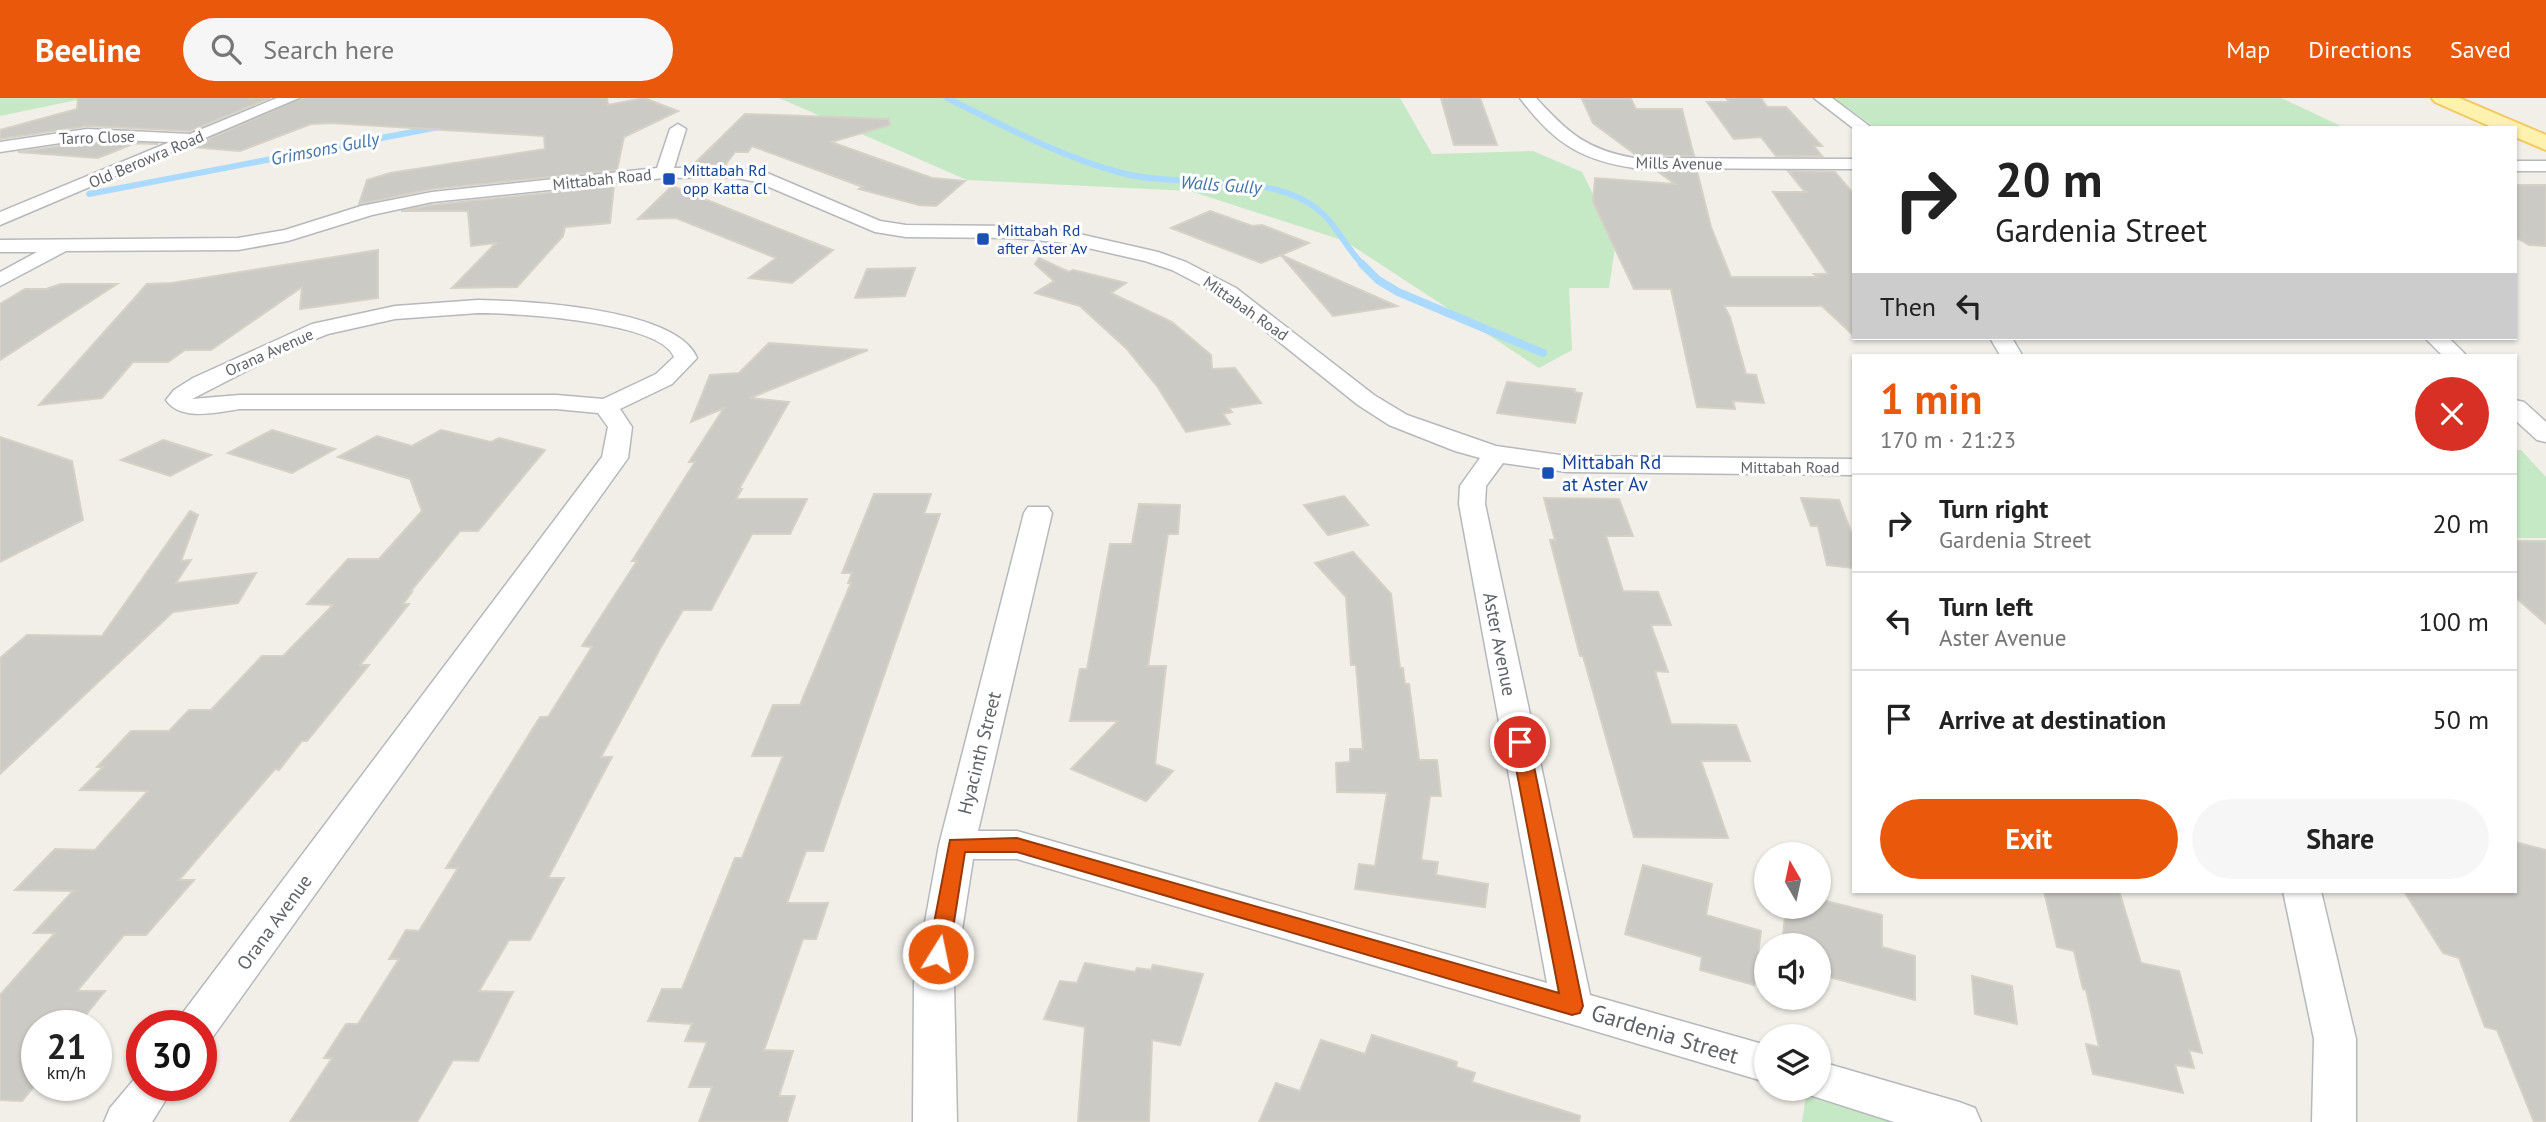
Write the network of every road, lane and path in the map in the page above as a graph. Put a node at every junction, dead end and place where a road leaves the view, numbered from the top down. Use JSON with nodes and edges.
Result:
{"nodes":[{"id":1,"x":291,"y":98,"type":"edge"},
{"id":2,"x":1528,"y":98,"type":"edge"},
{"id":3,"x":1822,"y":98,"type":"edge"},
{"id":4,"x":2442,"y":98,"type":"edge"},
{"id":5,"x":1861,"y":126,"type":"edge"},
{"id":6,"x":2509,"y":126,"type":"edge"},
{"id":7,"x":678,"y":129,"type":"dead end"},
{"id":8,"x":2517,"y":129,"type":"edge"},
{"id":9,"x":194,"y":139,"type":"junction"},
{"id":10,"x":2546,"y":143,"type":"edge"},
{"id":11,"x":0,"y":147,"type":"edge"},
{"id":12,"x":1852,"y":164,"type":"edge"},
{"id":13,"x":2517,"y":166,"type":"edge"},
{"id":14,"x":2546,"y":166,"type":"edge"},
{"id":15,"x":664,"y":173,"type":"junction"},
{"id":16,"x":0,"y":219,"type":"edge"},
{"id":17,"x":0,"y":246,"type":"edge"},
{"id":18,"x":58,"y":247,"type":"junction"},
{"id":19,"x":0,"y":280,"type":"edge"},
{"id":20,"x":2437,"y":340,"type":"edge"},
{"id":21,"x":2454,"y":354,"type":"edge"},
{"id":22,"x":606,"y":406,"type":"junction"},
{"id":23,"x":2517,"y":409,"type":"edge"},
{"id":24,"x":2546,"y":435,"type":"edge"},
{"id":25,"x":1496,"y":454,"type":"junction"},
{"id":26,"x":1852,"y":467,"type":"edge"},
{"id":27,"x":1038,"y":513,"type":"dead end"},
{"id":28,"x":957,"y":845,"type":"junction"},
{"id":29,"x":2302,"y":893,"type":"edge"},
{"id":30,"x":1572,"y":1006,"type":"junction"},
{"id":31,"x":209,"y":1010,"type":"edge"},
{"id":32,"x":1754,"y":1060,"type":"edge"},
{"id":33,"x":1831,"y":1084,"type":"edge"},
{"id":34,"x":142,"y":1101,"type":"edge"},
{"id":35,"x":126,"y":1122,"type":"edge"},
{"id":36,"x":935,"y":1122,"type":"edge"},
{"id":37,"x":1959,"y":1122,"type":"edge"},
{"id":38,"x":2334,"y":1122,"type":"edge"}],
"edges":[{"from":1,"to":9,"type":"street","name":"Old Berowra Road"},
{"from":2,"to":12,"type":"street","name":"Mills Avenue"},
{"from":3,"to":5,"type":"street"},
{"from":4,"to":6,"type":"main road"},
{"from":7,"to":15,"type":"street"},
{"from":8,"to":10,"type":"main road"},
{"from":9,"to":11,"type":"street","name":"Tarro Close"},
{"from":9,"to":16,"type":"street","name":"Old Berowra Road"},
{"from":13,"to":14,"type":"street"},
{"from":15,"to":18,"type":"street","name":"Mittabah Road"},
{"from":15,"to":25,"type":"street","name":"Mittabah Road"},
{"from":17,"to":18,"type":"street","name":"Mittabah Road"},
{"from":18,"to":19,"type":"street"},
{"from":20,"to":21,"type":"street"},
{"from":22,"to":22,"type":"street","name":"Orana Avenue"},
{"from":22,"to":31,"type":"street","name":"Orana Avenue"},
{"from":23,"to":24,"type":"street"},
{"from":25,"to":26,"type":"street","name":"Mittabah Road"},
{"from":25,"to":30,"type":"street","name":"Aster Avenue"},
{"from":27,"to":28,"type":"street","name":"Hyacinth Street"},
{"from":28,"to":30,"type":"street","name":"Gardenia Street"},
{"from":28,"to":36,"type":"street","name":"Hyacinth Street"},
{"from":29,"to":38,"type":"street"},
{"from":30,"to":32,"type":"street","name":"Gardenia Street"},
{"from":33,"to":37,"type":"street"},
{"from":34,"to":35,"type":"street"}]}
